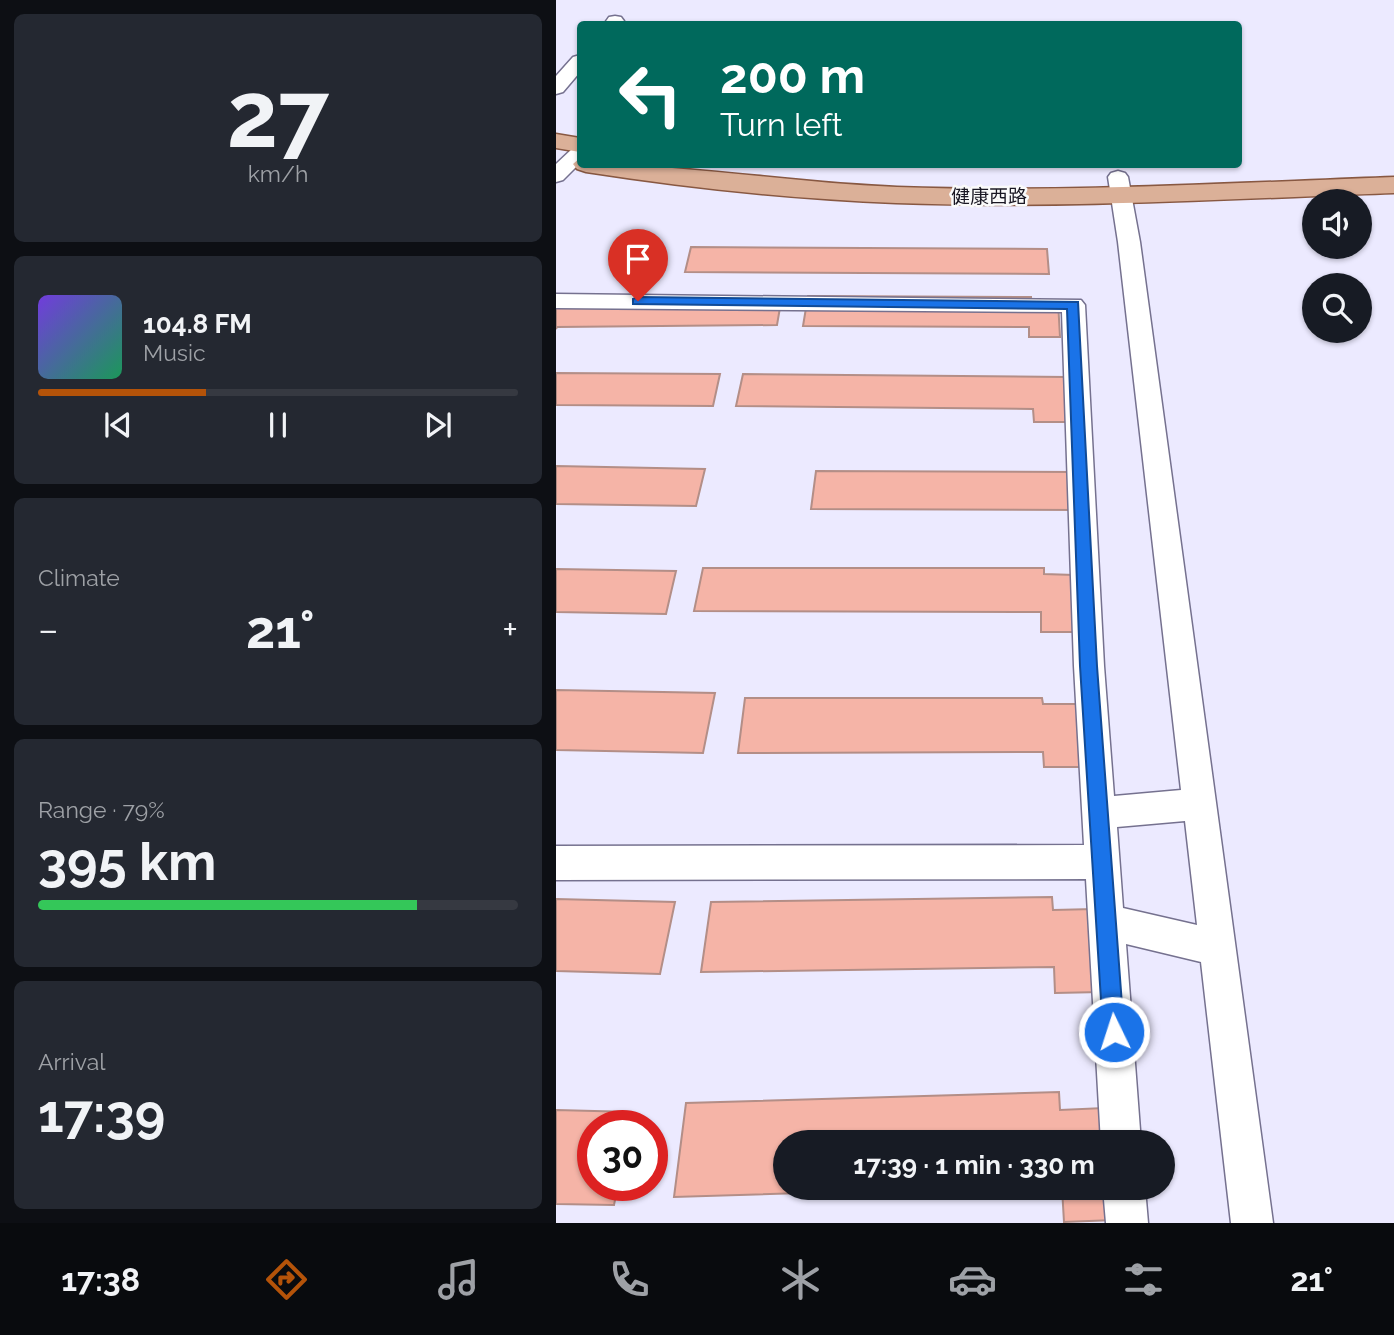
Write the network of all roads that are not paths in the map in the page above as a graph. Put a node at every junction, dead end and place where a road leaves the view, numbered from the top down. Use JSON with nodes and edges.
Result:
{"nodes":[{"id":1,"x":577,"y":64,"type":"edge"},
{"id":2,"x":556,"y":88,"type":"edge"},
{"id":3,"x":621,"y":168,"type":"edge"},
{"id":4,"x":759,"y":168,"type":"edge"},
{"id":5,"x":1394,"y":169,"type":"edge"},
{"id":6,"x":1120,"y":185,"type":"junction"},
{"id":7,"x":1394,"y":185,"type":"edge"},
{"id":8,"x":556,"y":301,"type":"edge"},
{"id":9,"x":1199,"y":804,"type":"junction"},
{"id":10,"x":1099,"y":813,"type":"junction"},
{"id":11,"x":1102,"y":862,"type":"junction"},
{"id":12,"x":556,"y":863,"type":"edge"},
{"id":13,"x":1106,"y":922,"type":"junction"},
{"id":14,"x":1218,"y":948,"type":"junction"},
{"id":15,"x":1120,"y":1130,"type":"edge"},
{"id":16,"x":1125,"y":1200,"type":"edge"},
{"id":17,"x":1127,"y":1223,"type":"edge"},
{"id":18,"x":1252,"y":1223,"type":"edge"}],
"edges":[{"from":1,"to":2,"type":"street"},
{"from":3,"to":6,"type":"main road","name":"健康西路"},
{"from":4,"to":6,"type":"main road","name":"健康西路"},
{"from":5,"to":6,"type":"main road","name":"健康西路"},
{"from":6,"to":7,"type":"main road","name":"健康西路"},
{"from":6,"to":9,"type":"street"},
{"from":8,"to":10,"type":"street"},
{"from":9,"to":10,"type":"street"},
{"from":9,"to":14,"type":"street"},
{"from":10,"to":11,"type":"street"},
{"from":11,"to":12,"type":"street"},
{"from":11,"to":13,"type":"street"},
{"from":13,"to":14,"type":"street"},
{"from":13,"to":15,"type":"street"},
{"from":14,"to":18,"type":"street"},
{"from":16,"to":17,"type":"street"}]}
